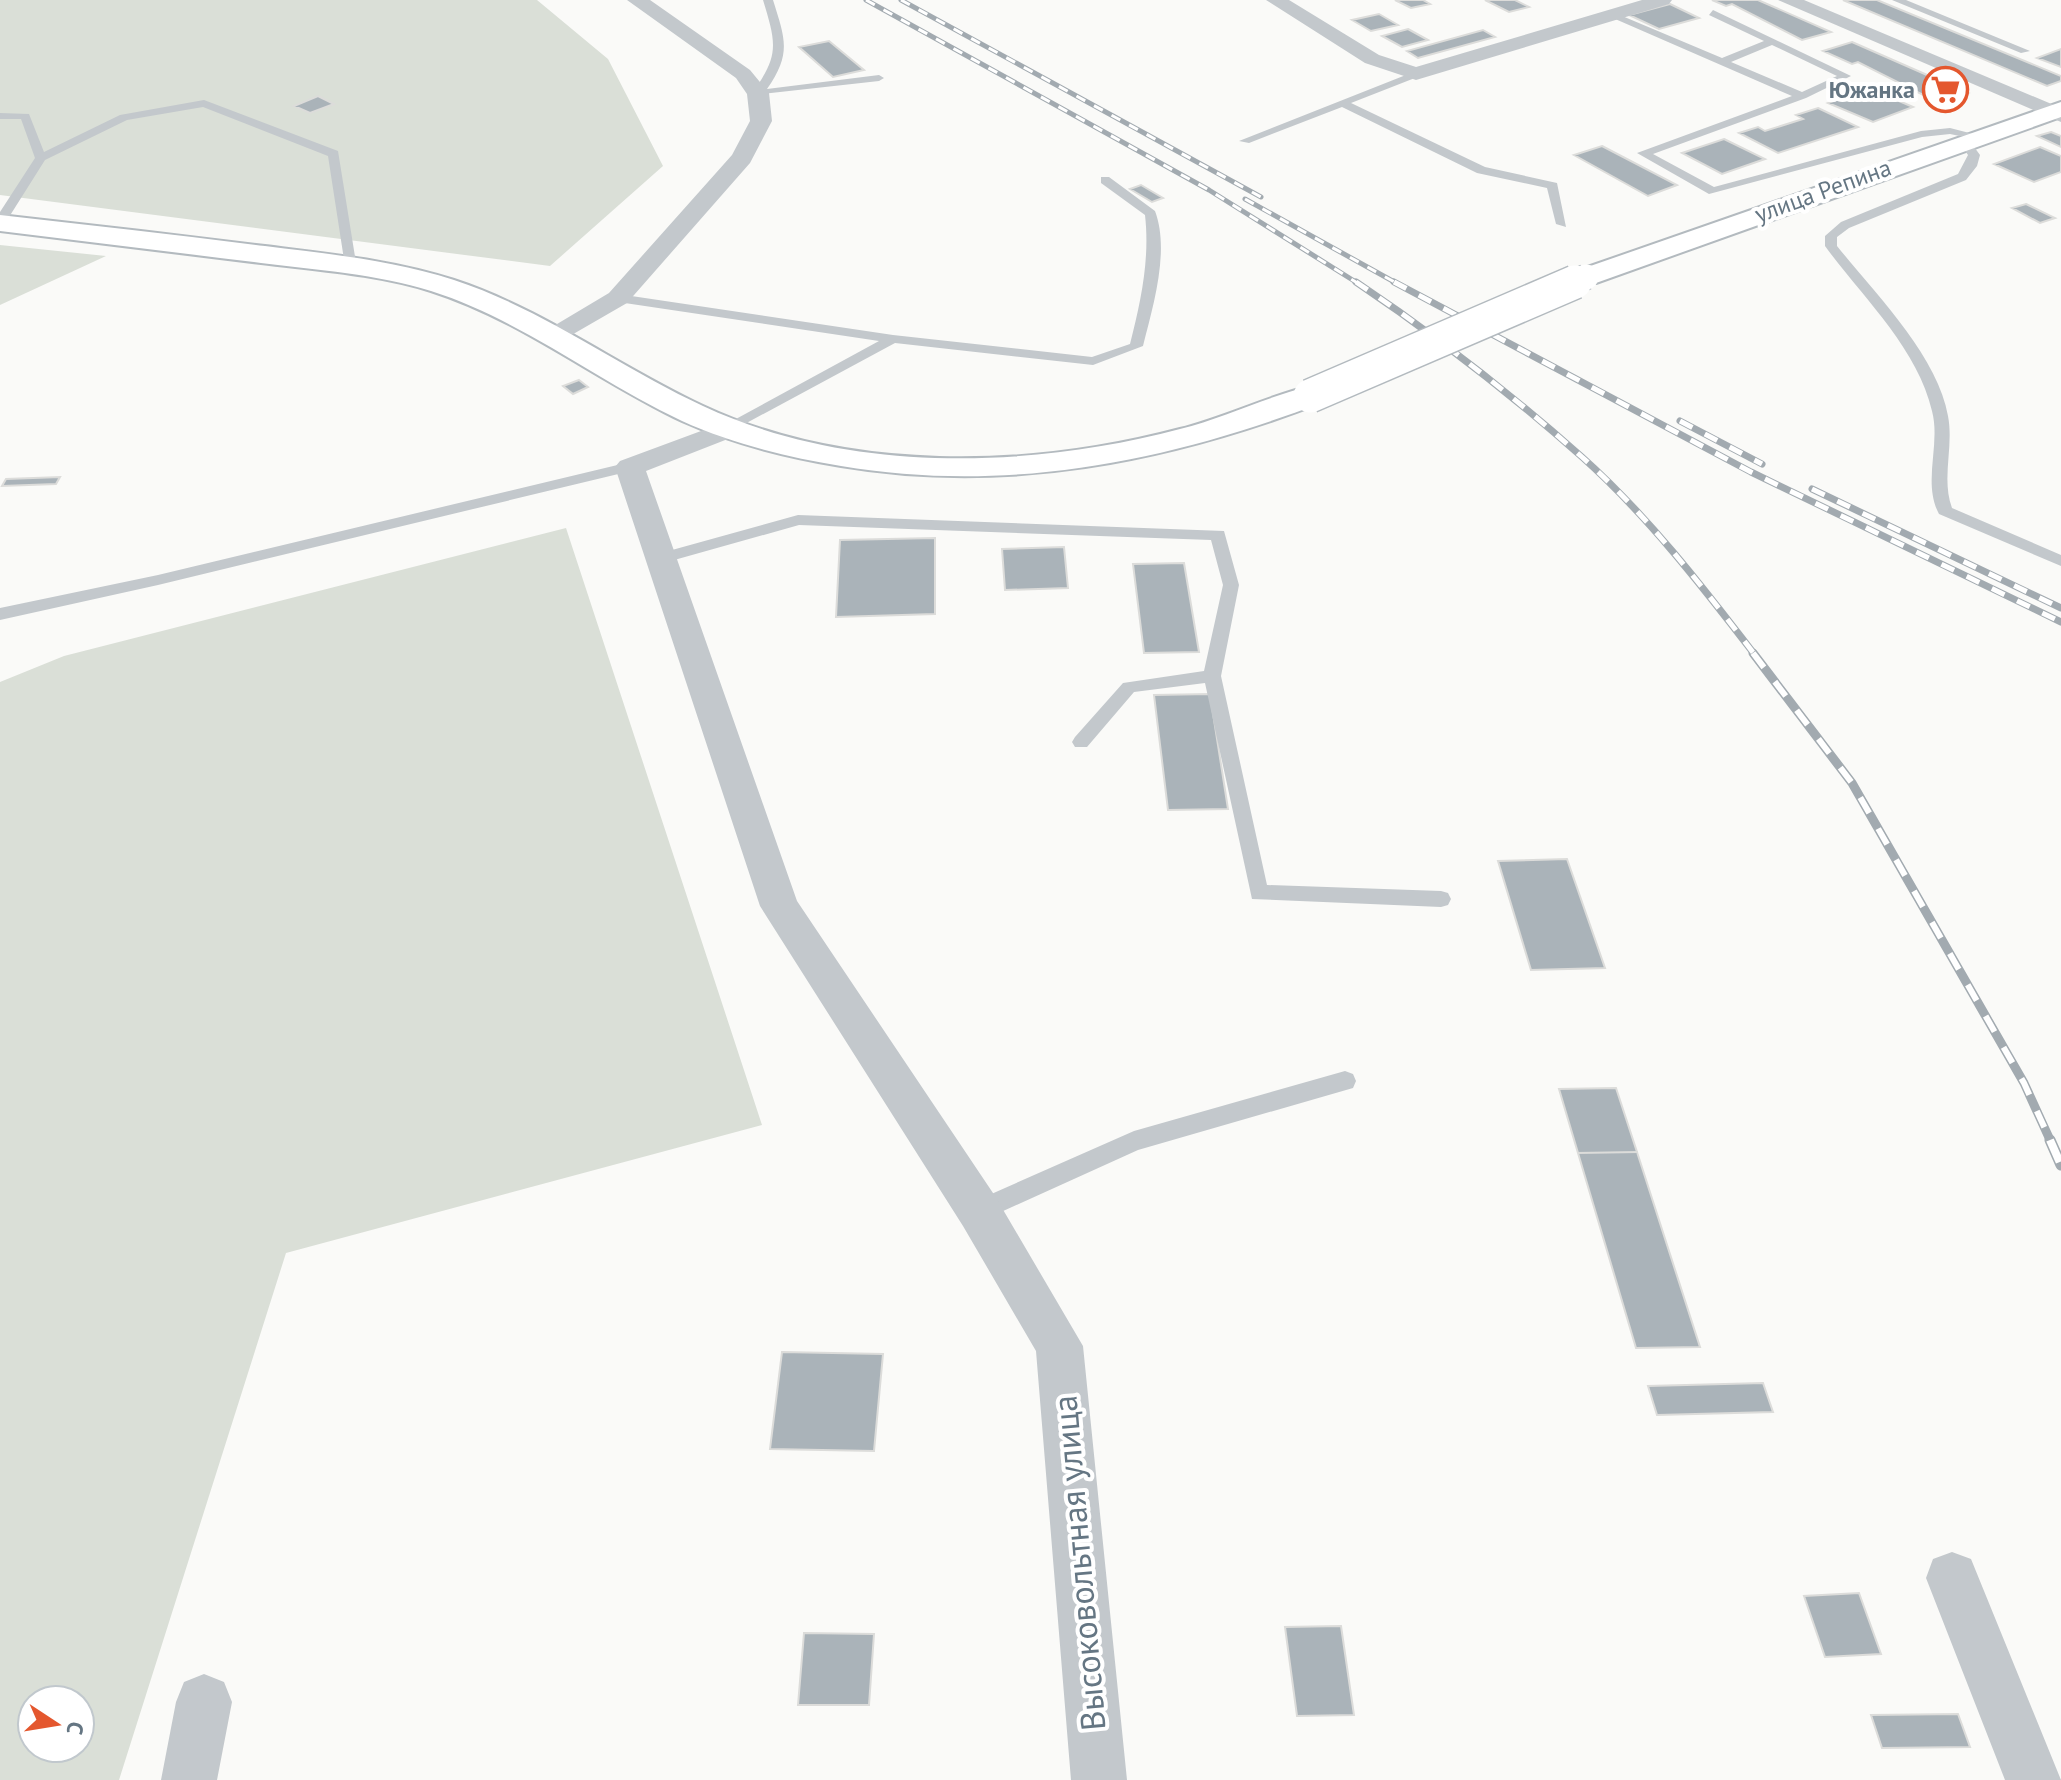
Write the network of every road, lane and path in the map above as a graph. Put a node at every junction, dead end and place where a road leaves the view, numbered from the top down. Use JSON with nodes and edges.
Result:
{"nodes":[{"id":1,"x":637,"y":0,"type":"edge"},
{"id":2,"x":768,"y":0,"type":"edge"},
{"id":3,"x":1276,"y":0,"type":"edge"},
{"id":4,"x":1662,"y":0,"type":"edge"},
{"id":5,"x":1788,"y":0,"type":"edge"},
{"id":6,"x":1897,"y":0,"type":"edge"},
{"id":7,"x":1713,"y":13,"type":"dead end"},
{"id":8,"x":1611,"y":15,"type":"junction"},
{"id":9,"x":1773,"y":41,"type":"junction"},
{"id":10,"x":2025,"y":51,"type":"dead end"},
{"id":11,"x":1721,"y":62,"type":"junction"},
{"id":12,"x":1416,"y":74,"type":"junction"},
{"id":13,"x":879,"y":78,"type":"dead end"},
{"id":14,"x":758,"y":93,"type":"junction"},
{"id":15,"x":1802,"y":96,"type":"junction"},
{"id":16,"x":1342,"y":103,"type":"junction"},
{"id":17,"x":2058,"y":113,"type":"edge"},
{"id":18,"x":0,"y":116,"type":"edge"},
{"id":19,"x":1972,"y":139,"type":"junction"},
{"id":20,"x":1245,"y":141,"type":"dead end"},
{"id":21,"x":41,"y":158,"type":"junction"},
{"id":22,"x":1105,"y":180,"type":"dead end"},
{"id":23,"x":0,"y":222,"type":"edge"},
{"id":24,"x":1562,"y":224,"type":"dead end"},
{"id":25,"x":352,"y":266,"type":"junction"},
{"id":26,"x":618,"y":298,"type":"junction"},
{"id":27,"x":556,"y":336,"type":"junction"},
{"id":28,"x":893,"y":339,"type":"junction"},
{"id":29,"x":728,"y":429,"type":"junction"},
{"id":30,"x":630,"y":467,"type":"junction"},
{"id":31,"x":660,"y":559,"type":"junction"},
{"id":32,"x":2061,"y":561,"type":"edge"},
{"id":33,"x":0,"y":614,"type":"edge"},
{"id":34,"x":1212,"y":676,"type":"junction"},
{"id":35,"x":1081,"y":742,"type":"dead end"},
{"id":36,"x":1441,"y":899,"type":"dead end"},
{"id":37,"x":1345,"y":1081,"type":"dead end"},
{"id":38,"x":979,"y":1211,"type":"junction"},
{"id":39,"x":1952,"y":1578,"type":"dead end"},
{"id":40,"x":204,"y":1702,"type":"dead end"},
{"id":41,"x":189,"y":1780,"type":"edge"},
{"id":42,"x":1099,"y":1780,"type":"edge"},
{"id":43,"x":2033,"y":1780,"type":"edge"}],
"edges":[{"from":1,"to":14,"type":"street"},
{"from":2,"to":14,"type":"lane"},
{"from":3,"to":12,"type":"street"},
{"from":4,"to":8,"type":"street"},
{"from":5,"to":17,"type":"street"},
{"from":6,"to":10,"type":"lane"},
{"from":7,"to":9,"type":"lane"},
{"from":8,"to":11,"type":"lane"},
{"from":8,"to":12,"type":"street"},
{"from":9,"to":11,"type":"lane"},
{"from":9,"to":15,"type":"lane"},
{"from":11,"to":15,"type":"lane"},
{"from":12,"to":16,"type":"lane"},
{"from":13,"to":14,"type":"lane"},
{"from":14,"to":26,"type":"street"},
{"from":15,"to":19,"type":"lane"},
{"from":16,"to":20,"type":"lane"},
{"from":16,"to":24,"type":"lane"},
{"from":17,"to":19,"type":"main road","name":"улица Репина"},
{"from":18,"to":21,"type":"lane"},
{"from":19,"to":29,"type":"main road","name":"улица Репина","bridge":true},
{"from":19,"to":32,"type":"lane"},
{"from":21,"to":23,"type":"lane"},
{"from":21,"to":25,"type":"lane"},
{"from":22,"to":28,"type":"lane"},
{"from":23,"to":25,"type":"main road","name":"улица Репина"},
{"from":25,"to":27,"type":"main road","name":"улица Репина"},
{"from":26,"to":27,"type":"street"},
{"from":26,"to":28,"type":"lane"},
{"from":27,"to":29,"type":"main road","name":"улица Репина"},
{"from":28,"to":29,"type":"lane"},
{"from":29,"to":30,"type":"street"},
{"from":30,"to":31,"type":"street"},
{"from":30,"to":33,"type":"lane"},
{"from":31,"to":34,"type":"lane"},
{"from":31,"to":38,"type":"street"},
{"from":34,"to":35,"type":"lane"},
{"from":34,"to":36,"type":"lane"},
{"from":37,"to":38,"type":"lane"},
{"from":38,"to":42,"type":"street","name":"Высоковольтная улица"},
{"from":39,"to":43,"type":"street"},
{"from":40,"to":41,"type":"street"}]}
